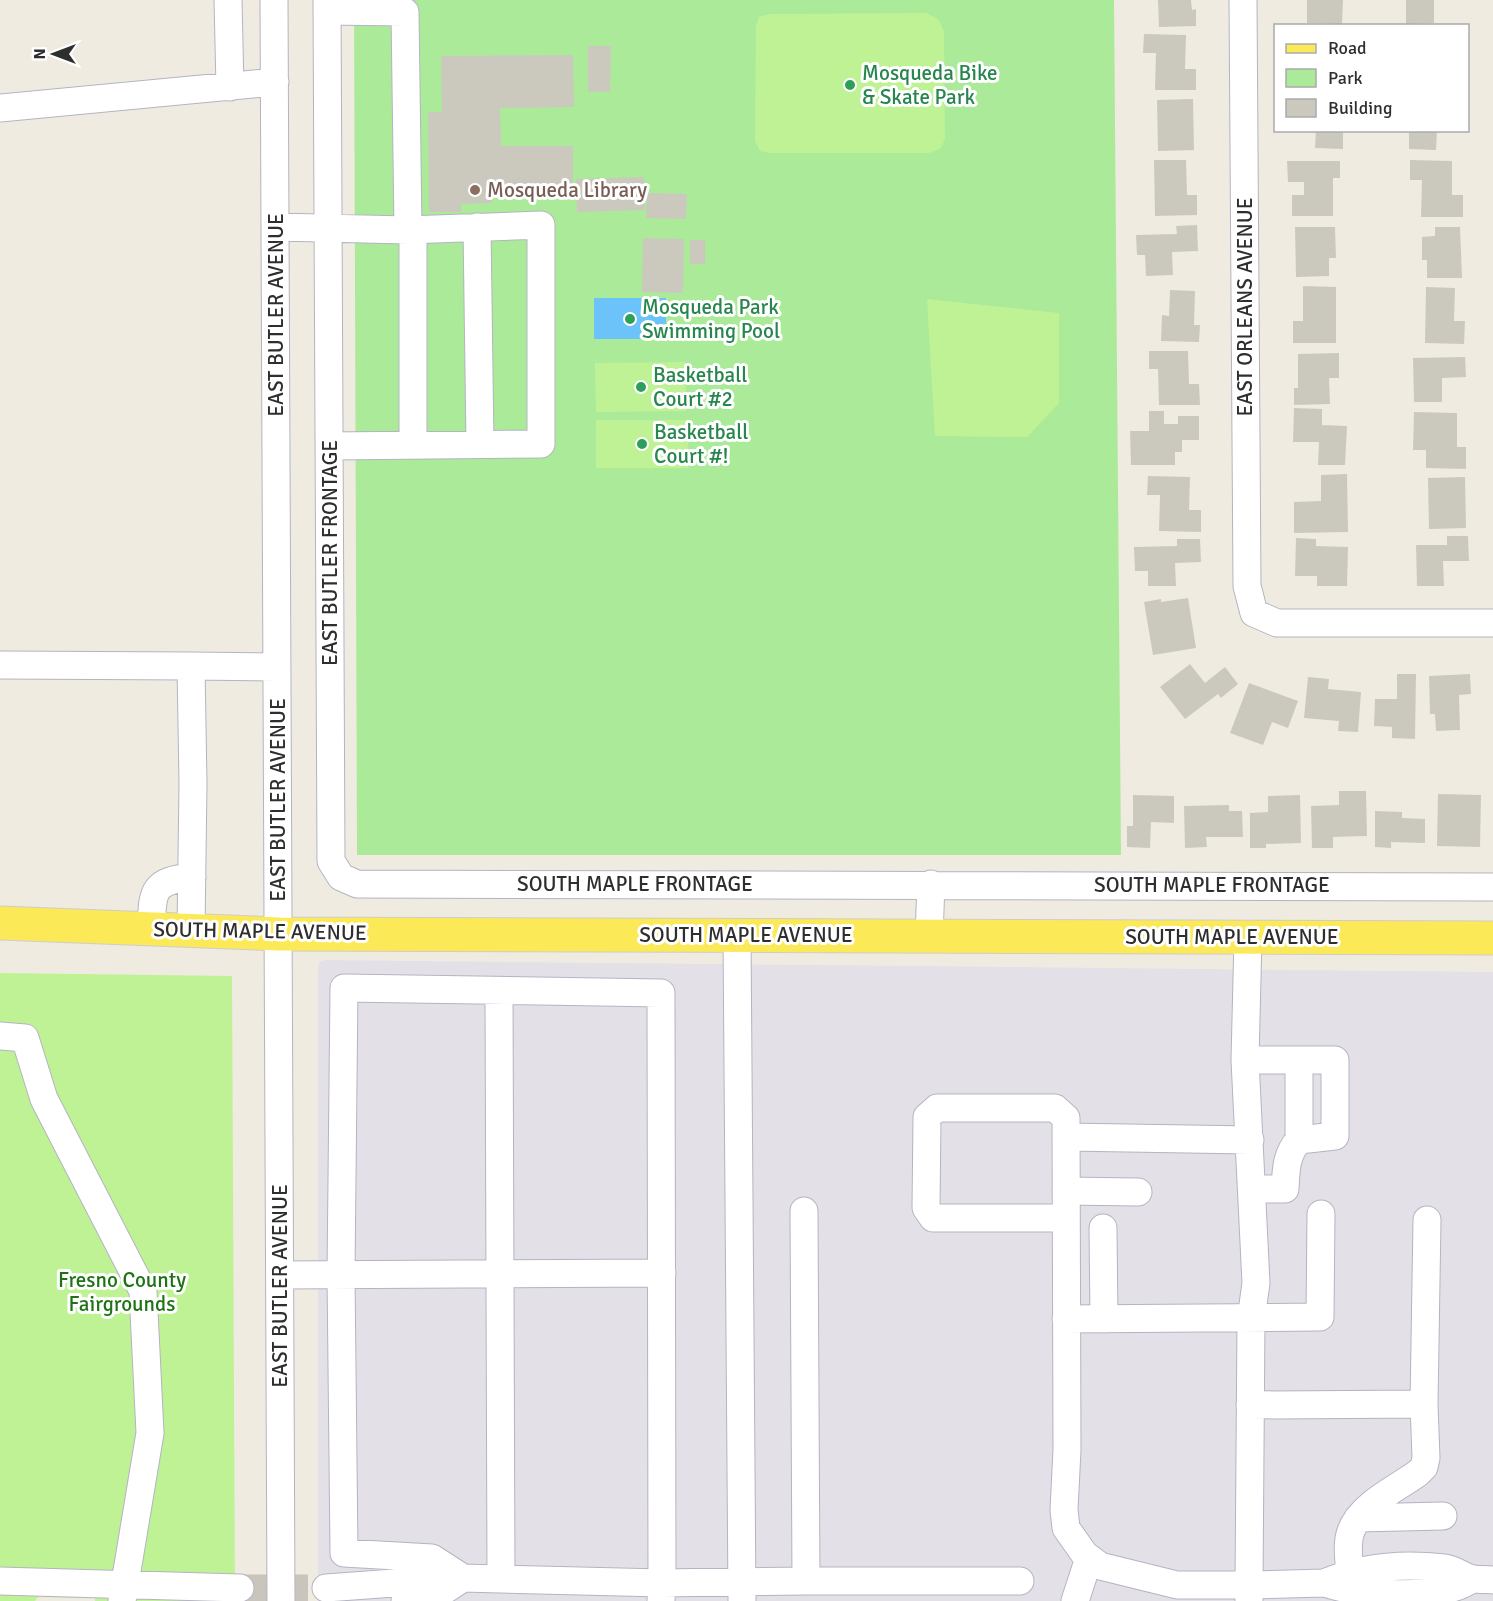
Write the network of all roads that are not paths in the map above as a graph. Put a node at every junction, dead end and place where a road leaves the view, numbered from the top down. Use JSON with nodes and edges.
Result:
{"nodes":[{"id":1,"x":228,"y":0,"type":"edge"},
{"id":2,"x":274,"y":0,"type":"edge"},
{"id":3,"x":1243,"y":0,"type":"edge"},
{"id":4,"x":327,"y":5,"type":"edge"},
{"id":5,"x":275,"y":82,"type":"junction"},
{"id":6,"x":230,"y":87,"type":"junction"},
{"id":7,"x":0,"y":108,"type":"edge"},
{"id":8,"x":276,"y":227,"type":"junction"},
{"id":9,"x":328,"y":227,"type":"junction"},
{"id":10,"x":477,"y":227,"type":"junction"},
{"id":11,"x":411,"y":229,"type":"junction"},
{"id":12,"x":480,"y":444,"type":"junction"},
{"id":13,"x":413,"y":445,"type":"junction"},
{"id":14,"x":329,"y":446,"type":"junction"},
{"id":15,"x":1493,"y":623,"type":"edge"},
{"id":16,"x":0,"y":665,"type":"edge"},
{"id":17,"x":191,"y":666,"type":"junction"},
{"id":18,"x":277,"y":667,"type":"junction"},
{"id":19,"x":192,"y":877,"type":"junction"},
{"id":20,"x":341,"y":877,"type":"joint"},
{"id":21,"x":931,"y":884,"type":"junction"},
{"id":22,"x":1493,"y":887,"type":"edge"},
{"id":23,"x":0,"y":923,"type":"edge"},
{"id":24,"x":152,"y":929,"type":"junction"},
{"id":25,"x":191,"y":930,"type":"junction"},
{"id":26,"x":279,"y":934,"type":"junction"},
{"id":27,"x":737,"y":935,"type":"junction"},
{"id":28,"x":930,"y":936,"type":"junction"},
{"id":29,"x":1248,"y":937,"type":"junction"},
{"id":30,"x":1493,"y":938,"type":"edge"},
{"id":31,"x":499,"y":991,"type":"junction"},
{"id":32,"x":0,"y":1036,"type":"edge"},
{"id":33,"x":1245,"y":1060,"type":"junction"},
{"id":34,"x":1299,"y":1060,"type":"junction"},
{"id":35,"x":1066,"y":1137,"type":"junction"},
{"id":36,"x":1250,"y":1140,"type":"junction"},
{"id":37,"x":1299,"y":1140,"type":"junction"},
{"id":38,"x":1252,"y":1189,"type":"junction"},
{"id":39,"x":1066,"y":1191,"type":"junction"},
{"id":40,"x":1138,"y":1192,"type":"dead end"},
{"id":41,"x":804,"y":1211,"type":"dead end"},
{"id":42,"x":1321,"y":1214,"type":"dead end"},
{"id":43,"x":1066,"y":1218,"type":"junction"},
{"id":44,"x":1427,"y":1220,"type":"dead end"},
{"id":45,"x":1103,"y":1228,"type":"dead end"},
{"id":46,"x":662,"y":1273,"type":"junction"},
{"id":47,"x":341,"y":1274,"type":"junction"},
{"id":48,"x":501,"y":1274,"type":"junction"},
{"id":49,"x":280,"y":1275,"type":"junction"},
{"id":50,"x":1066,"y":1319,"type":"junction"},
{"id":51,"x":1104,"y":1319,"type":"junction"},
{"id":52,"x":1251,"y":1319,"type":"junction"},
{"id":53,"x":1424,"y":1404,"type":"junction"},
{"id":54,"x":1250,"y":1405,"type":"junction"},
{"id":55,"x":1443,"y":1516,"type":"dead end"},
{"id":56,"x":1358,"y":1518,"type":"junction"},
{"id":57,"x":1089,"y":1558,"type":"junction"},
{"id":58,"x":1350,"y":1574,"type":"junction"},
{"id":59,"x":464,"y":1578,"type":"junction"},
{"id":60,"x":1482,"y":1579,"type":"edge"},
{"id":61,"x":501,"y":1580,"type":"junction"},
{"id":62,"x":0,"y":1581,"type":"edge"},
{"id":63,"x":806,"y":1581,"type":"junction"},
{"id":64,"x":1020,"y":1581,"type":"dead end"},
{"id":65,"x":1324,"y":1583,"type":"junction"},
{"id":66,"x":240,"y":1588,"type":"tunnel mouth"},
{"id":67,"x":326,"y":1588,"type":"tunnel mouth"},
{"id":68,"x":661,"y":1592,"type":"edge"},
{"id":69,"x":742,"y":1592,"type":"edge"},
{"id":70,"x":123,"y":1593,"type":"edge"},
{"id":71,"x":1172,"y":1593,"type":"edge"},
{"id":72,"x":1249,"y":1593,"type":"edge"},
{"id":73,"x":281,"y":1601,"type":"edge"},
{"id":74,"x":405,"y":1601,"type":"edge"},
{"id":75,"x":1075,"y":1601,"type":"edge"}],
"edges":[{"from":1,"to":6,"type":"street"},
{"from":2,"to":5,"type":"street","name":"EAST BUTLER AVENUE"},
{"from":3,"to":15,"type":"street","name":"EAST ORLEANS AVENUE"},
{"from":4,"to":9,"type":"street","name":"EAST BUTLER FRONTAGE"},
{"from":4,"to":11,"type":"street"},
{"from":5,"to":6,"type":"street"},
{"from":5,"to":8,"type":"street","name":"EAST BUTLER AVENUE"},
{"from":6,"to":7,"type":"street"},
{"from":8,"to":9,"type":"street"},
{"from":8,"to":18,"type":"street","name":"EAST BUTLER AVENUE"},
{"from":9,"to":11,"type":"street"},
{"from":9,"to":14,"type":"street","name":"EAST BUTLER FRONTAGE"},
{"from":10,"to":11,"type":"street"},
{"from":10,"to":12,"type":"street"},
{"from":10,"to":12,"type":"street"},
{"from":11,"to":13,"type":"street"},
{"from":12,"to":13,"type":"street"},
{"from":13,"to":14,"type":"street"},
{"from":14,"to":20,"type":"street","name":"EAST BUTLER FRONTAGE"},
{"from":16,"to":17,"type":"street"},
{"from":17,"to":18,"type":"street"},
{"from":17,"to":19,"type":"street"},
{"from":18,"to":26,"type":"street","name":"EAST BUTLER AVENUE"},
{"from":19,"to":24,"type":"street"},
{"from":19,"to":25,"type":"street"},
{"from":20,"to":21,"type":"street","name":"SOUTH MAPLE FRONTAGE"},
{"from":21,"to":22,"type":"street","name":"SOUTH MAPLE FRONTAGE"},
{"from":21,"to":28,"type":"street"},
{"from":23,"to":24,"type":"main road","name":"SOUTH MAPLE AVENUE"},
{"from":24,"to":25,"type":"main road","name":"SOUTH MAPLE AVENUE"},
{"from":25,"to":26,"type":"main road","name":"SOUTH MAPLE AVENUE"},
{"from":26,"to":27,"type":"main road","name":"SOUTH MAPLE AVENUE"},
{"from":26,"to":49,"type":"street","name":"EAST BUTLER AVENUE"},
{"from":27,"to":28,"type":"main road","name":"SOUTH MAPLE AVENUE"},
{"from":27,"to":69,"type":"street"},
{"from":28,"to":29,"type":"main road","name":"SOUTH MAPLE AVENUE"},
{"from":29,"to":30,"type":"main road","name":"SOUTH MAPLE AVENUE"},
{"from":29,"to":33,"type":"street"},
{"from":31,"to":46,"type":"street"},
{"from":31,"to":47,"type":"street"},
{"from":31,"to":48,"type":"street"},
{"from":32,"to":70,"type":"street"},
{"from":33,"to":34,"type":"street"},
{"from":33,"to":36,"type":"street"},
{"from":34,"to":37,"type":"street"},
{"from":34,"to":37,"type":"street"},
{"from":35,"to":36,"type":"street"},
{"from":35,"to":39,"type":"street"},
{"from":35,"to":43,"type":"street"},
{"from":36,"to":38,"type":"street"},
{"from":37,"to":38,"type":"street"},
{"from":38,"to":52,"type":"street"},
{"from":39,"to":40,"type":"street"},
{"from":39,"to":43,"type":"street"},
{"from":41,"to":63,"type":"street"},
{"from":42,"to":52,"type":"street"},
{"from":43,"to":50,"type":"street"},
{"from":44,"to":53,"type":"street"},
{"from":45,"to":51,"type":"street"},
{"from":46,"to":48,"type":"street"},
{"from":46,"to":68,"type":"street"},
{"from":47,"to":48,"type":"street"},
{"from":47,"to":49,"type":"street"},
{"from":47,"to":59,"type":"street"},
{"from":48,"to":61,"type":"street"},
{"from":49,"to":73,"type":"street","name":"EAST BUTLER AVENUE"},
{"from":50,"to":51,"type":"street"},
{"from":50,"to":57,"type":"street"},
{"from":51,"to":52,"type":"street"},
{"from":52,"to":54,"type":"street"},
{"from":53,"to":54,"type":"street"},
{"from":53,"to":56,"type":"street"},
{"from":54,"to":72,"type":"street"},
{"from":55,"to":56,"type":"street"},
{"from":56,"to":58,"type":"street"},
{"from":57,"to":71,"type":"street"},
{"from":57,"to":75,"type":"street"},
{"from":58,"to":60,"type":"street"},
{"from":58,"to":65,"type":"street"},
{"from":59,"to":61,"type":"street"},
{"from":59,"to":67,"type":"street"},
{"from":59,"to":74,"type":"street"},
{"from":60,"to":65,"type":"street"},
{"from":61,"to":68,"type":"street"},
{"from":62,"to":70,"type":"street"},
{"from":63,"to":64,"type":"street"},
{"from":63,"to":69,"type":"street"},
{"from":65,"to":72,"type":"street"},
{"from":66,"to":70,"type":"street"},
{"from":68,"to":69,"type":"street"},
{"from":71,"to":72,"type":"street"}]}
